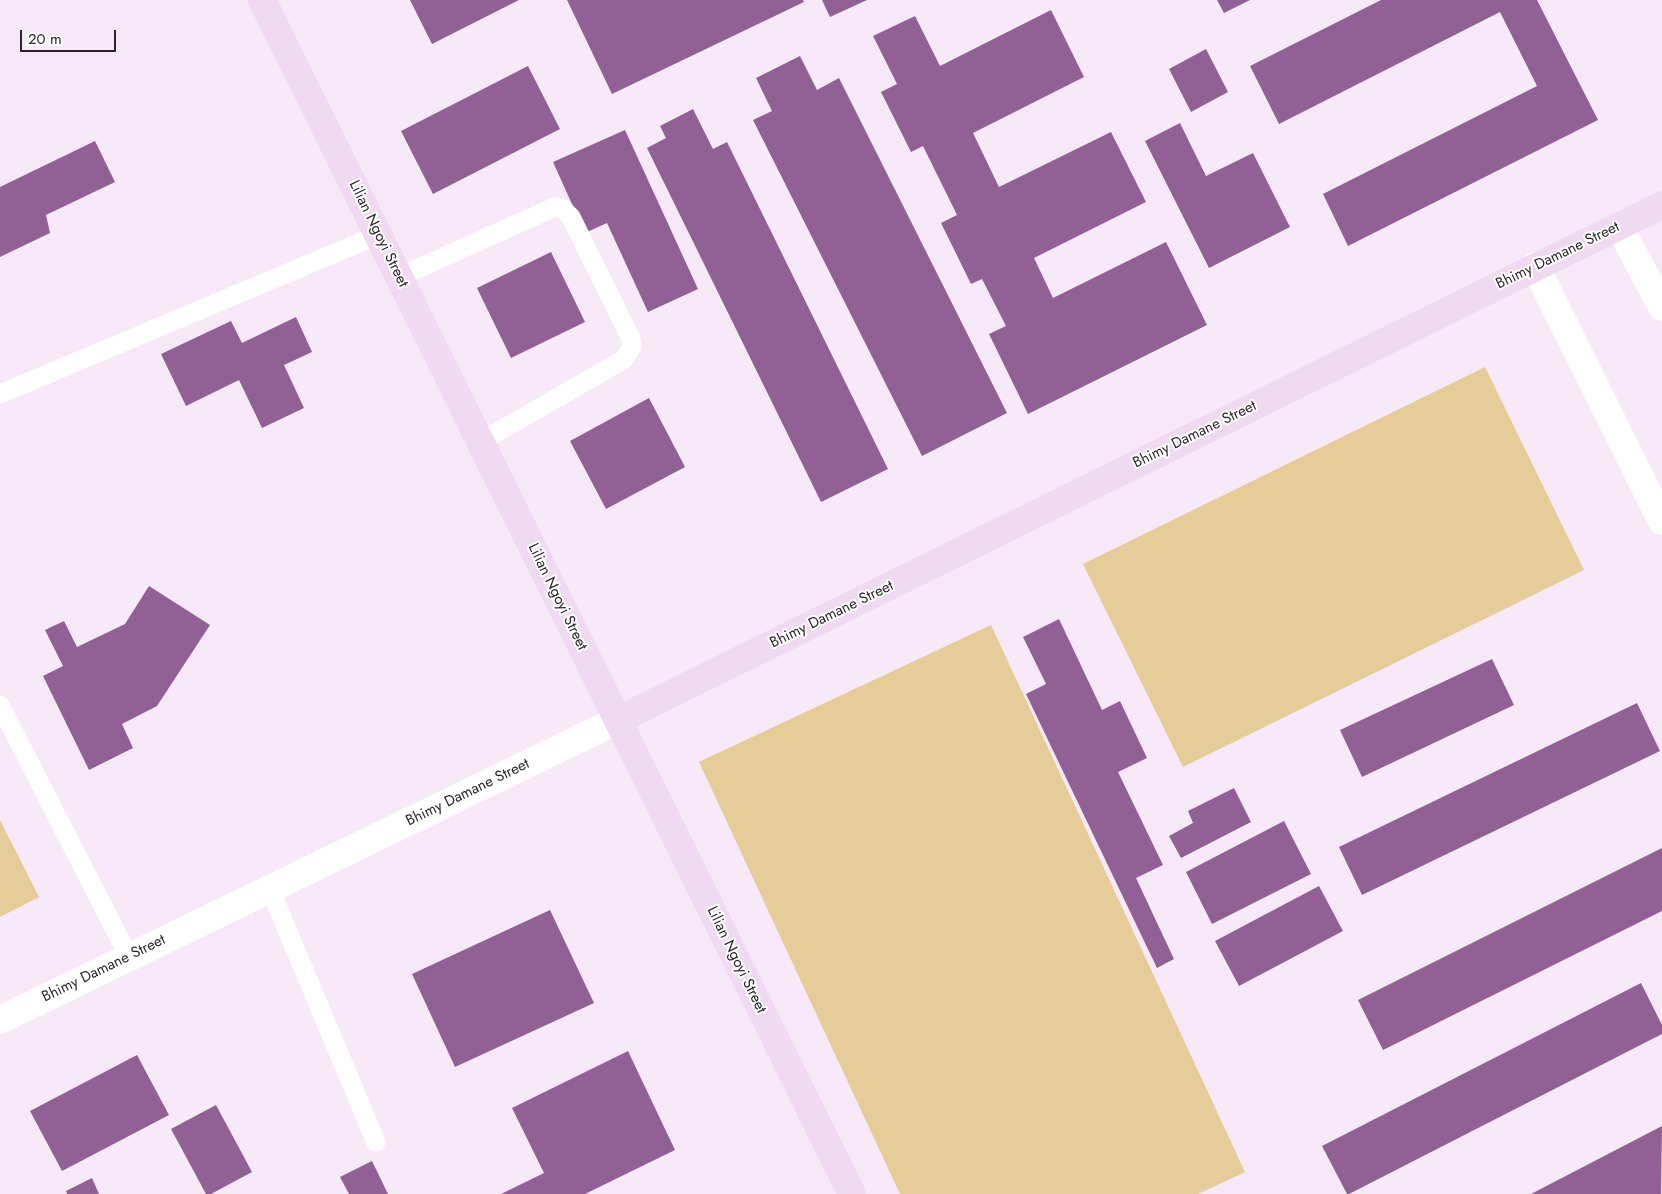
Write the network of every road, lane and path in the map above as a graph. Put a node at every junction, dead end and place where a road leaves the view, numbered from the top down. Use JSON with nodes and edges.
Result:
{"nodes":[{"id":1,"x":262,"y":0,"type":"edge"},
{"id":2,"x":1662,"y":205,"type":"edge"},
{"id":3,"x":1619,"y":226,"type":"junction"},
{"id":4,"x":378,"y":235,"type":"junction"},
{"id":5,"x":1535,"y":266,"type":"junction"},
{"id":6,"x":399,"y":277,"type":"junction"},
{"id":7,"x":1662,"y":307,"type":"edge"},
{"id":8,"x":0,"y":394,"type":"edge"},
{"id":9,"x":480,"y":442,"type":"junction"},
{"id":10,"x":1662,"y":521,"type":"edge"},
{"id":11,"x":0,"y":705,"type":"edge"},
{"id":12,"x":618,"y":720,"type":"junction"},
{"id":13,"x":270,"y":889,"type":"junction"},
{"id":14,"x":129,"y":956,"type":"junction"},
{"id":15,"x":0,"y":1020,"type":"edge"},
{"id":16,"x":376,"y":1142,"type":"dead end"},
{"id":17,"x":852,"y":1194,"type":"edge"}],
"edges":[{"from":1,"to":4,"type":"main road","name":"Lilian Ngoyi Street"},
{"from":2,"to":3,"type":"main road","name":"Bhimy Damane Street"},
{"from":3,"to":5,"type":"main road","name":"Bhimy Damane Street"},
{"from":3,"to":7,"type":"street"},
{"from":4,"to":6,"type":"main road","name":"Lilian Ngoyi Street"},
{"from":4,"to":8,"type":"lane"},
{"from":5,"to":10,"type":"street"},
{"from":5,"to":12,"type":"main road","name":"Bhimy Damane Street"},
{"from":6,"to":9,"type":"main road","name":"Lilian Ngoyi Street"},
{"from":6,"to":9,"type":"lane"},
{"from":9,"to":12,"type":"main road","name":"Lilian Ngoyi Street"},
{"from":11,"to":14,"type":"lane"},
{"from":12,"to":13,"type":"street","name":"Bhimy Damane Street"},
{"from":12,"to":17,"type":"main road","name":"Lilian Ngoyi Street"},
{"from":13,"to":14,"type":"street","name":"Bhimy Damane Street"},
{"from":13,"to":16,"type":"lane"},
{"from":14,"to":15,"type":"street","name":"Bhimy Damane Street"}]}
